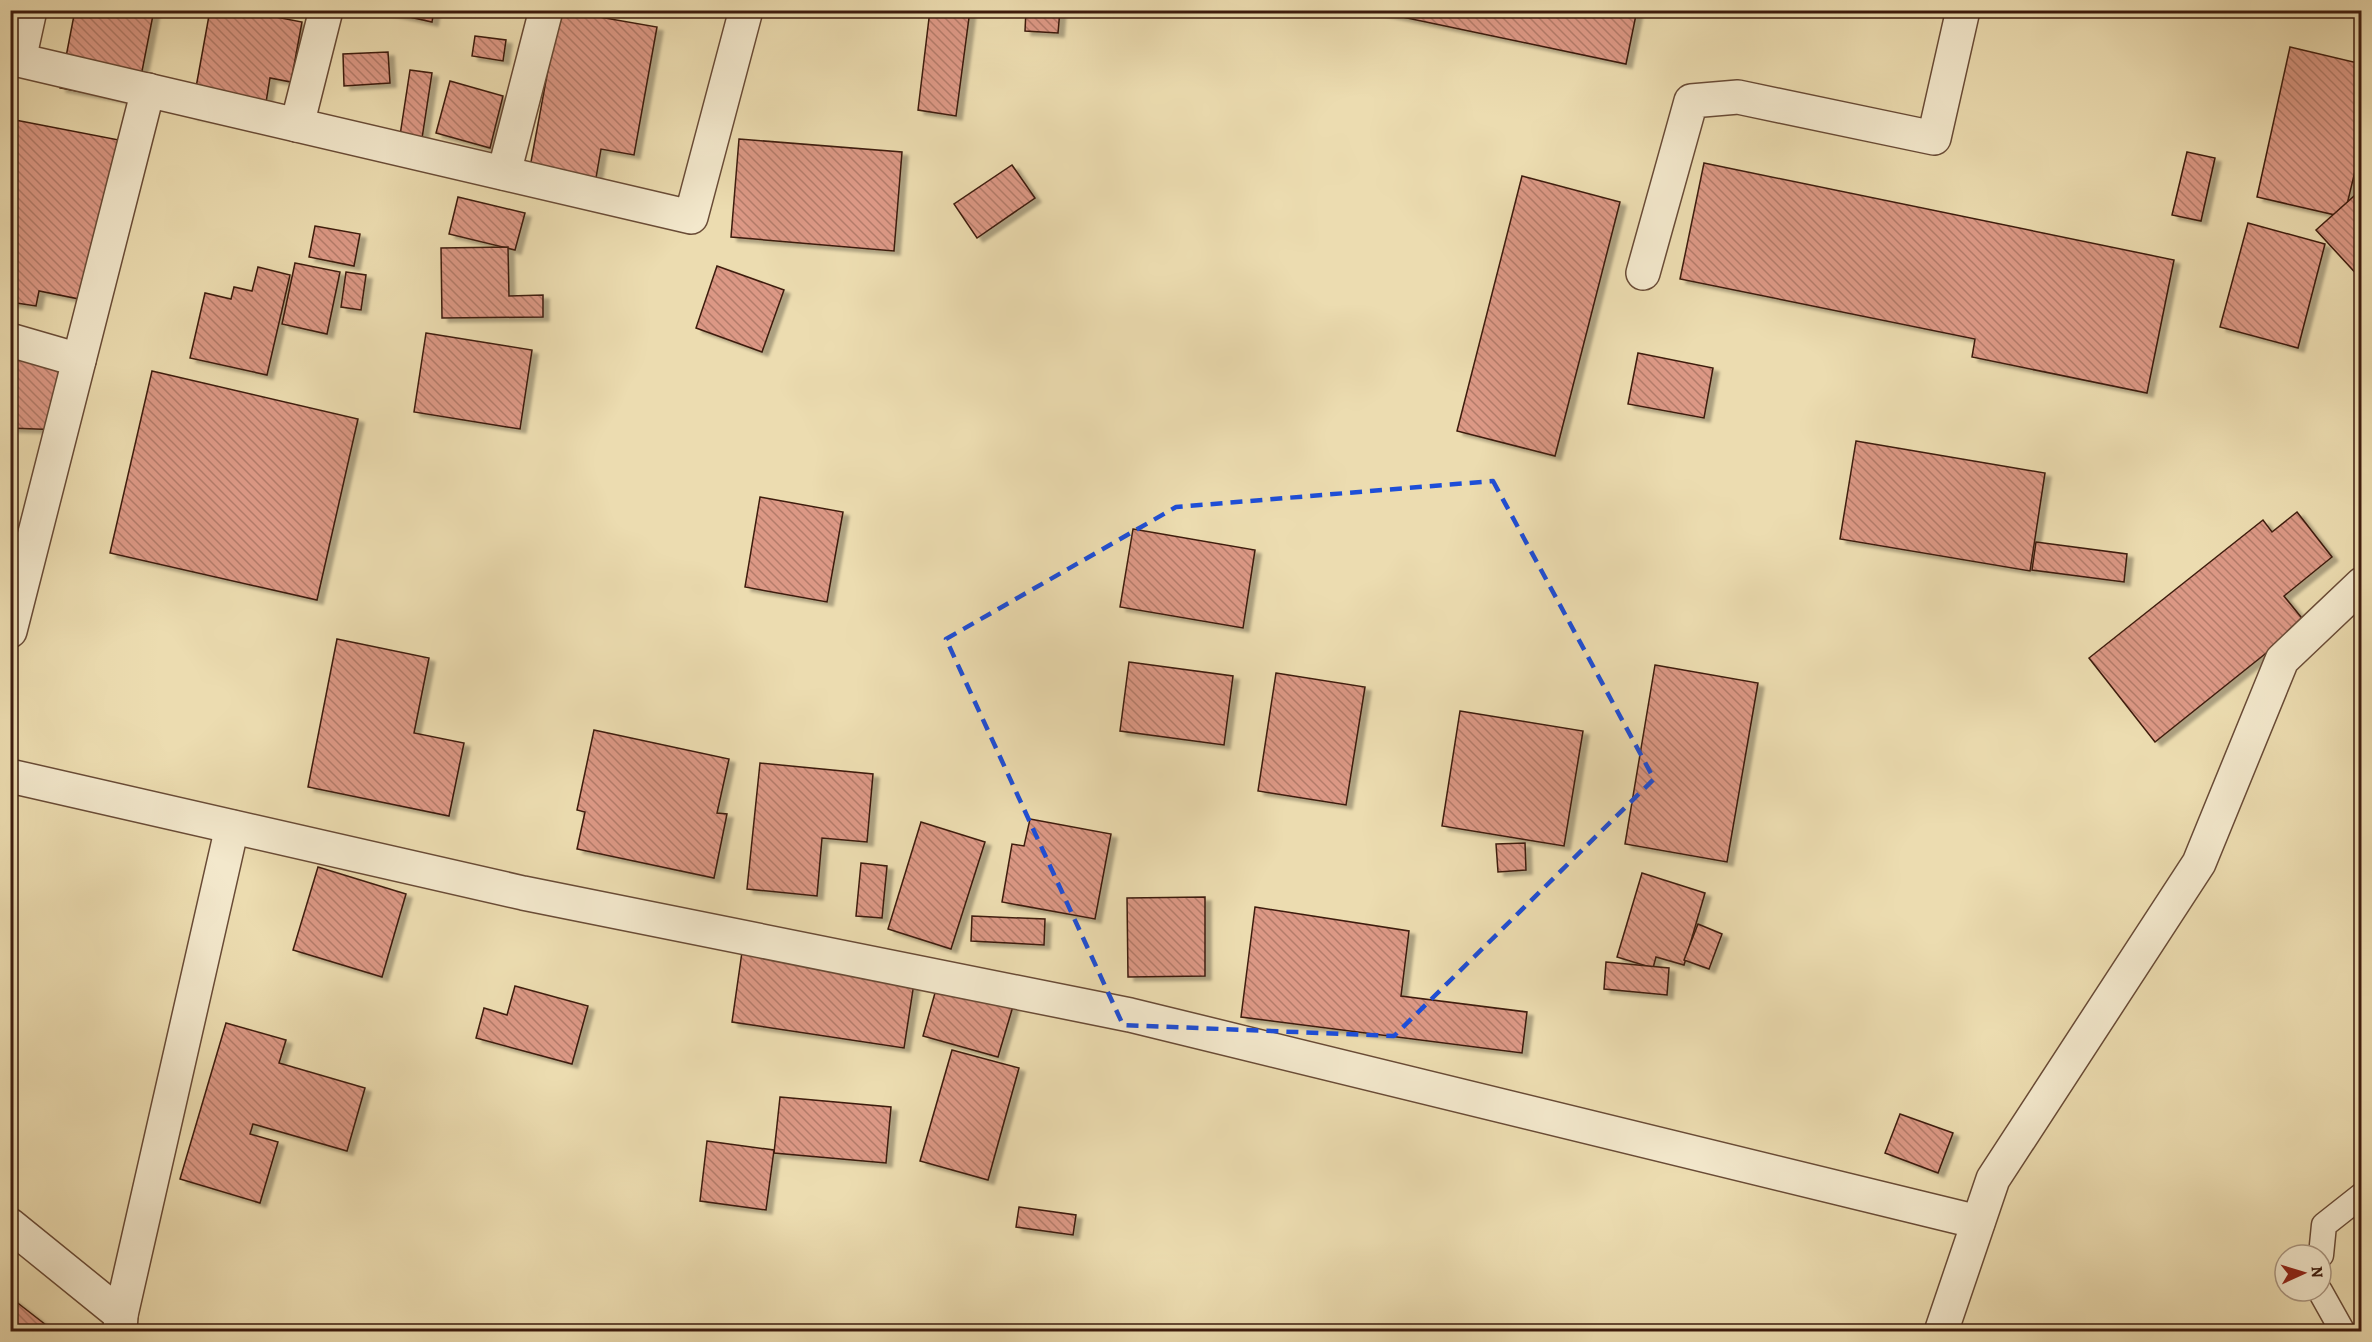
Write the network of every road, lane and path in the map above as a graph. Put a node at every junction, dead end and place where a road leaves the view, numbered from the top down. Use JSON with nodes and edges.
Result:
{"nodes":[{"id":1,"x":30,"y":10,"type":"edge"},
{"id":2,"x":326,"y":10,"type":"edge"},
{"id":3,"x":546,"y":10,"type":"edge"},
{"id":4,"x":746,"y":10,"type":"edge"},
{"id":5,"x":1963,"y":10,"type":"edge"},
{"id":6,"x":15,"y":59,"type":"edge"},
{"id":7,"x":148,"y":90,"type":"junction"},
{"id":8,"x":297,"y":125,"type":"junction"},
{"id":9,"x":504,"y":173,"type":"junction"},
{"id":10,"x":1643,"y":273,"type":"dead end"},
{"id":11,"x":10,"y":340,"type":"edge"},
{"id":12,"x":79,"y":360,"type":"junction"},
{"id":13,"x":19,"y":564,"type":"edge"},
{"id":14,"x":2361,"y":584,"type":"edge"},
{"id":15,"x":10,"y":631,"type":"edge"},
{"id":16,"x":10,"y":776,"type":"edge"},
{"id":17,"x":232,"y":827,"type":"junction"},
{"id":18,"x":2361,"y":1195,"type":"edge"},
{"id":19,"x":1978,"y":1222,"type":"junction"},
{"id":20,"x":10,"y":1226,"type":"edge"},
{"id":21,"x":2322,"y":1243,"type":"edge"},
{"id":22,"x":2327,"y":1303,"type":"edge"},
{"id":23,"x":120,"y":1323,"type":"edge"},
{"id":24,"x":1941,"y":1332,"type":"edge"},
{"id":25,"x":2343,"y":1332,"type":"edge"}],
"edges":[{"from":1,"to":6,"type":"street"},
{"from":2,"to":8,"type":"street"},
{"from":3,"to":9,"type":"street"},
{"from":4,"to":9,"type":"street"},
{"from":5,"to":10,"type":"street"},
{"from":6,"to":7,"type":"street"},
{"from":7,"to":8,"type":"street"},
{"from":7,"to":12,"type":"street"},
{"from":8,"to":9,"type":"street"},
{"from":11,"to":12,"type":"street"},
{"from":12,"to":13,"type":"street"},
{"from":13,"to":15,"type":"street"},
{"from":14,"to":19,"type":"street"},
{"from":16,"to":17,"type":"street"},
{"from":17,"to":19,"type":"street"},
{"from":17,"to":23,"type":"street"},
{"from":18,"to":21,"type":"lane"},
{"from":19,"to":24,"type":"street"},
{"from":20,"to":23,"type":"street"},
{"from":22,"to":25,"type":"lane"}]}
